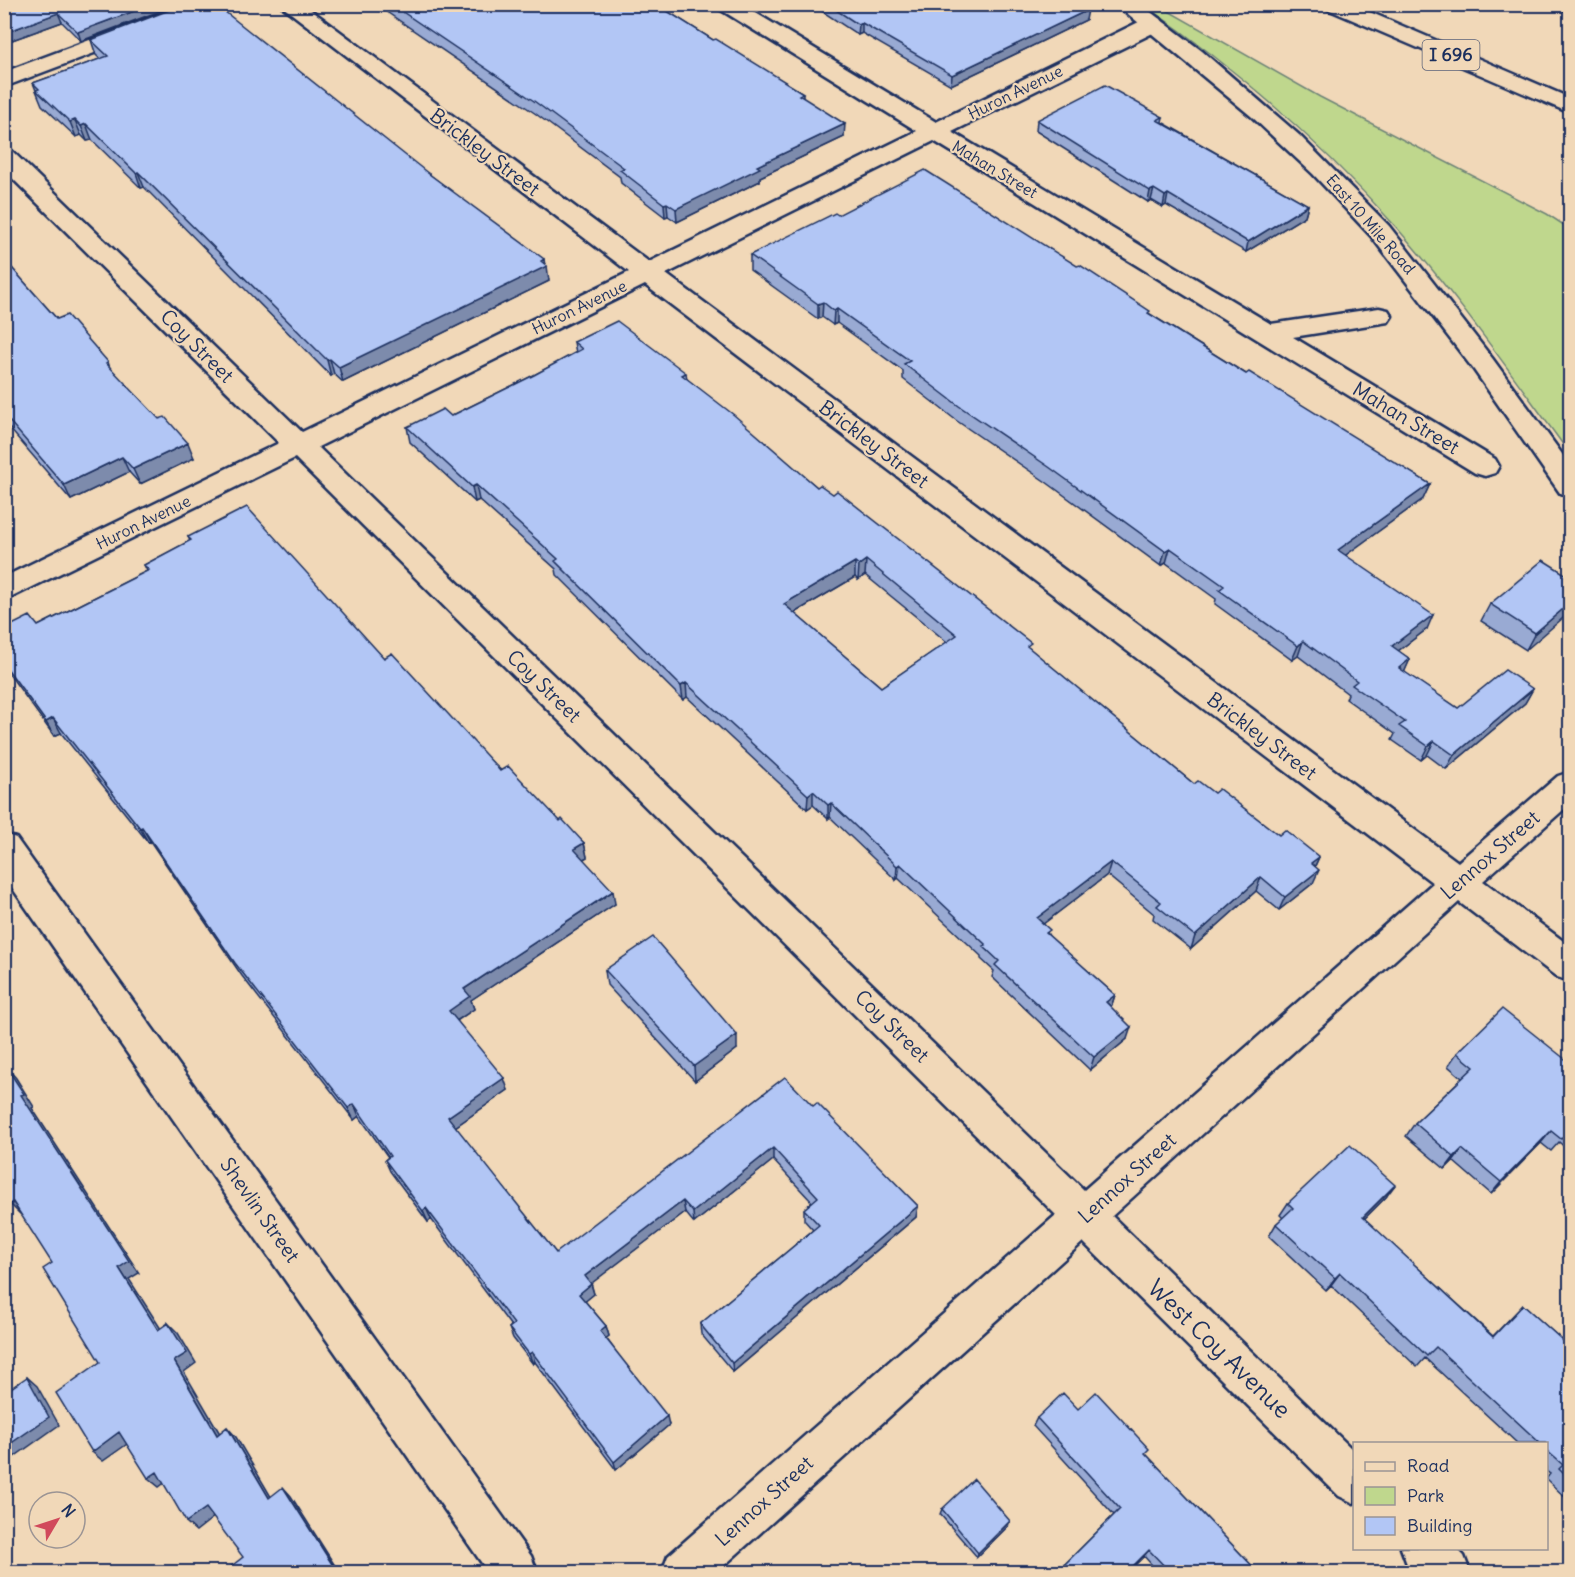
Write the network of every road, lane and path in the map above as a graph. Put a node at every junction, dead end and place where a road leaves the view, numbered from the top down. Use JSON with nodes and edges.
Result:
{"nodes":[{"id":1,"x":289,"y":4,"type":"edge"},
{"id":2,"x":725,"y":4,"type":"edge"},
{"id":3,"x":1126,"y":4,"type":"edge"},
{"id":4,"x":1332,"y":4,"type":"edge"},
{"id":5,"x":205,"y":5,"type":"edge"},
{"id":6,"x":1153,"y":24,"type":"junction"},
{"id":7,"x":4,"y":80,"type":"edge"},
{"id":8,"x":1570,"y":106,"type":"edge"},
{"id":9,"x":934,"y":131,"type":"junction"},
{"id":10,"x":4,"y":156,"type":"edge"},
{"id":11,"x":647,"y":273,"type":"junction"},
{"id":12,"x":1379,"y":316,"type":"dead end"},
{"id":13,"x":1266,"y":333,"type":"junction"},
{"id":14,"x":298,"y":445,"type":"junction"},
{"id":15,"x":1485,"y":466,"type":"dead end"},
{"id":16,"x":1570,"y":486,"type":"edge"},
{"id":17,"x":4,"y":590,"type":"edge"},
{"id":18,"x":1570,"y":785,"type":"edge"},
{"id":19,"x":4,"y":848,"type":"edge"},
{"id":20,"x":1458,"y":883,"type":"junction"},
{"id":21,"x":1570,"y":966,"type":"edge"},
{"id":22,"x":1084,"y":1216,"type":"junction"},
{"id":23,"x":1353,"y":1480,"type":"edge"},
{"id":24,"x":1426,"y":1550,"type":"edge"},
{"id":25,"x":515,"y":1572,"type":"edge"},
{"id":26,"x":684,"y":1572,"type":"edge"},
{"id":27,"x":1448,"y":1572,"type":"edge"}],
"edges":[{"from":1,"to":11,"type":"main road","name":"Brickley Street"},
{"from":2,"to":9,"type":"main road","name":"Mahan Street"},
{"from":3,"to":6,"type":"main road","name":"East 10 Mile Road"},
{"from":4,"to":8,"type":"main road","number":"I 696"},
{"from":5,"to":7,"type":"main road"},
{"from":6,"to":9,"type":"main road","name":"Huron Avenue"},
{"from":6,"to":16,"type":"main road","name":"East 10 Mile Road"},
{"from":9,"to":11,"type":"main road","name":"Huron Avenue"},
{"from":9,"to":13,"type":"main road","name":"Mahan Street"},
{"from":10,"to":14,"type":"main road","name":"Coy Street"},
{"from":11,"to":14,"type":"main road","name":"Huron Avenue"},
{"from":11,"to":20,"type":"main road","name":"Brickley Street"},
{"from":12,"to":13,"type":"main road"},
{"from":13,"to":15,"type":"main road","name":"Mahan Street"},
{"from":14,"to":17,"type":"main road","name":"Huron Avenue"},
{"from":14,"to":22,"type":"main road","name":"Coy Street"},
{"from":18,"to":20,"type":"main road","name":"Lennox Street"},
{"from":19,"to":25,"type":"main road","name":"Shevlin Street"},
{"from":20,"to":21,"type":"main road","name":"Brickley Street"},
{"from":20,"to":22,"type":"main road","name":"Lennox Street"},
{"from":22,"to":23,"type":"main road","name":"West Coy Avenue"},
{"from":22,"to":26,"type":"main road","name":"Lennox Street"},
{"from":24,"to":27,"type":"main road"}]}
